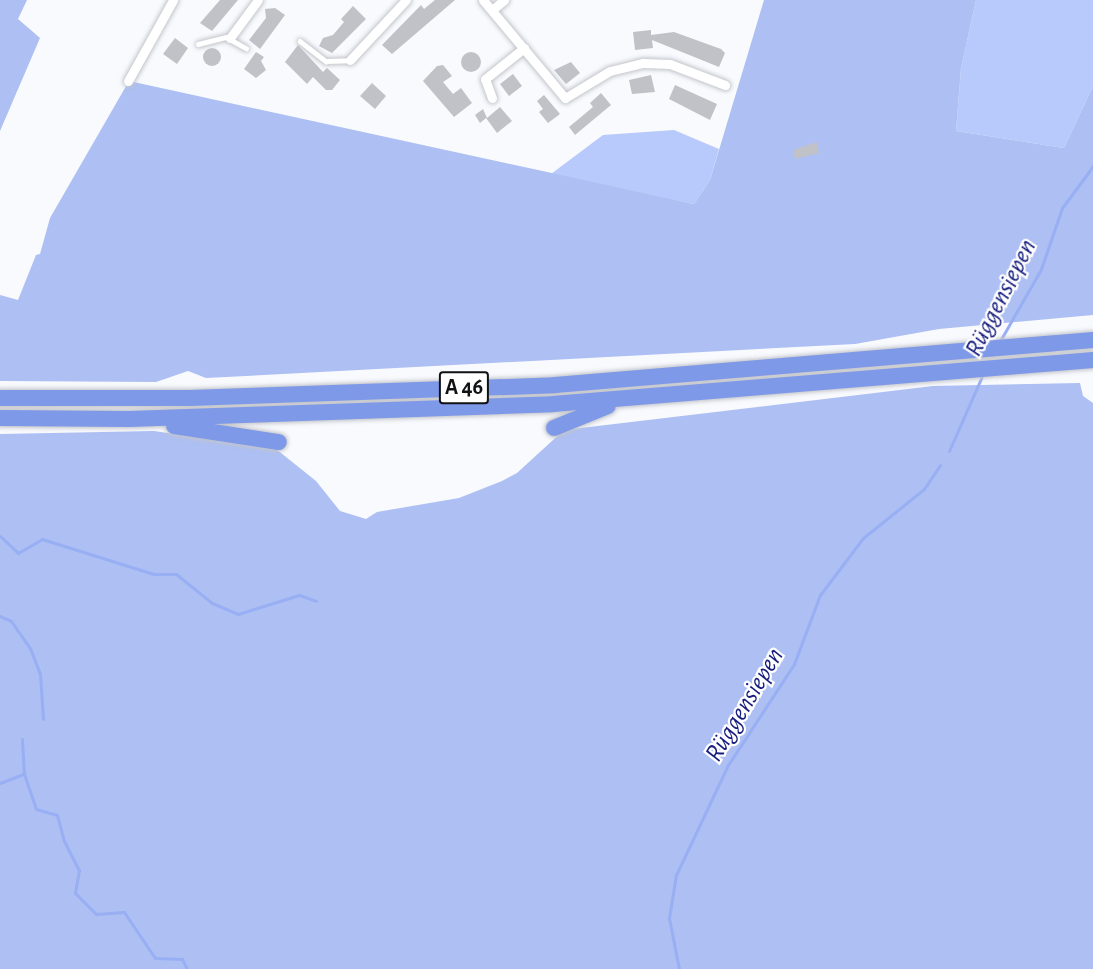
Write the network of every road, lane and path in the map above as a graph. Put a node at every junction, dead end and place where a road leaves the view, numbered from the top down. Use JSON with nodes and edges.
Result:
{"nodes":[{"id":1,"x":173,"y":0,"type":"edge"},
{"id":2,"x":258,"y":0,"type":"edge"},
{"id":3,"x":406,"y":0,"type":"edge"},
{"id":4,"x":483,"y":0,"type":"edge"},
{"id":5,"x":504,"y":0,"type":"edge"},
{"id":6,"x":492,"y":10,"type":"junction"},
{"id":7,"x":230,"y":38,"type":"junction"},
{"id":8,"x":300,"y":41,"type":"dead end"},
{"id":9,"x":198,"y":44,"type":"dead end"},
{"id":10,"x":246,"y":48,"type":"dead end"},
{"id":11,"x":527,"y":52,"type":"junction"},
{"id":12,"x":350,"y":60,"type":"joint"},
{"id":13,"x":128,"y":81,"type":"dead end"},
{"id":14,"x":725,"y":85,"type":"dead end"},
{"id":15,"x":492,"y":98,"type":"dead end"},
{"id":16,"x":1093,"y":340,"type":"edge"},
{"id":17,"x":1093,"y":360,"type":"edge"},
{"id":18,"x":705,"y":392,"type":"junction"},
{"id":19,"x":0,"y":398,"type":"edge"},
{"id":20,"x":0,"y":418,"type":"edge"},
{"id":21,"x":129,"y":419,"type":"junction"},
{"id":22,"x":554,"y":428,"type":"dead end"},
{"id":23,"x":279,"y":442,"type":"dead end"}],
"edges":[{"from":1,"to":13,"type":"street"},
{"from":2,"to":7,"type":"street"},
{"from":3,"to":12,"type":"street"},
{"from":4,"to":6,"type":"street"},
{"from":5,"to":6,"type":"street"},
{"from":6,"to":11,"type":"street"},
{"from":7,"to":9,"type":"lane"},
{"from":7,"to":10,"type":"lane"},
{"from":8,"to":12,"type":"lane"},
{"from":11,"to":14,"type":"street"},
{"from":11,"to":15,"type":"street"},
{"from":16,"to":19,"type":"highway","number":"A 46"},
{"from":17,"to":18,"type":"highway","number":"A 46"},
{"from":18,"to":21,"type":"highway","number":"A 46"},
{"from":18,"to":22,"type":"highway"},
{"from":20,"to":21,"type":"highway","number":"A 46"},
{"from":21,"to":23,"type":"highway"}]}
